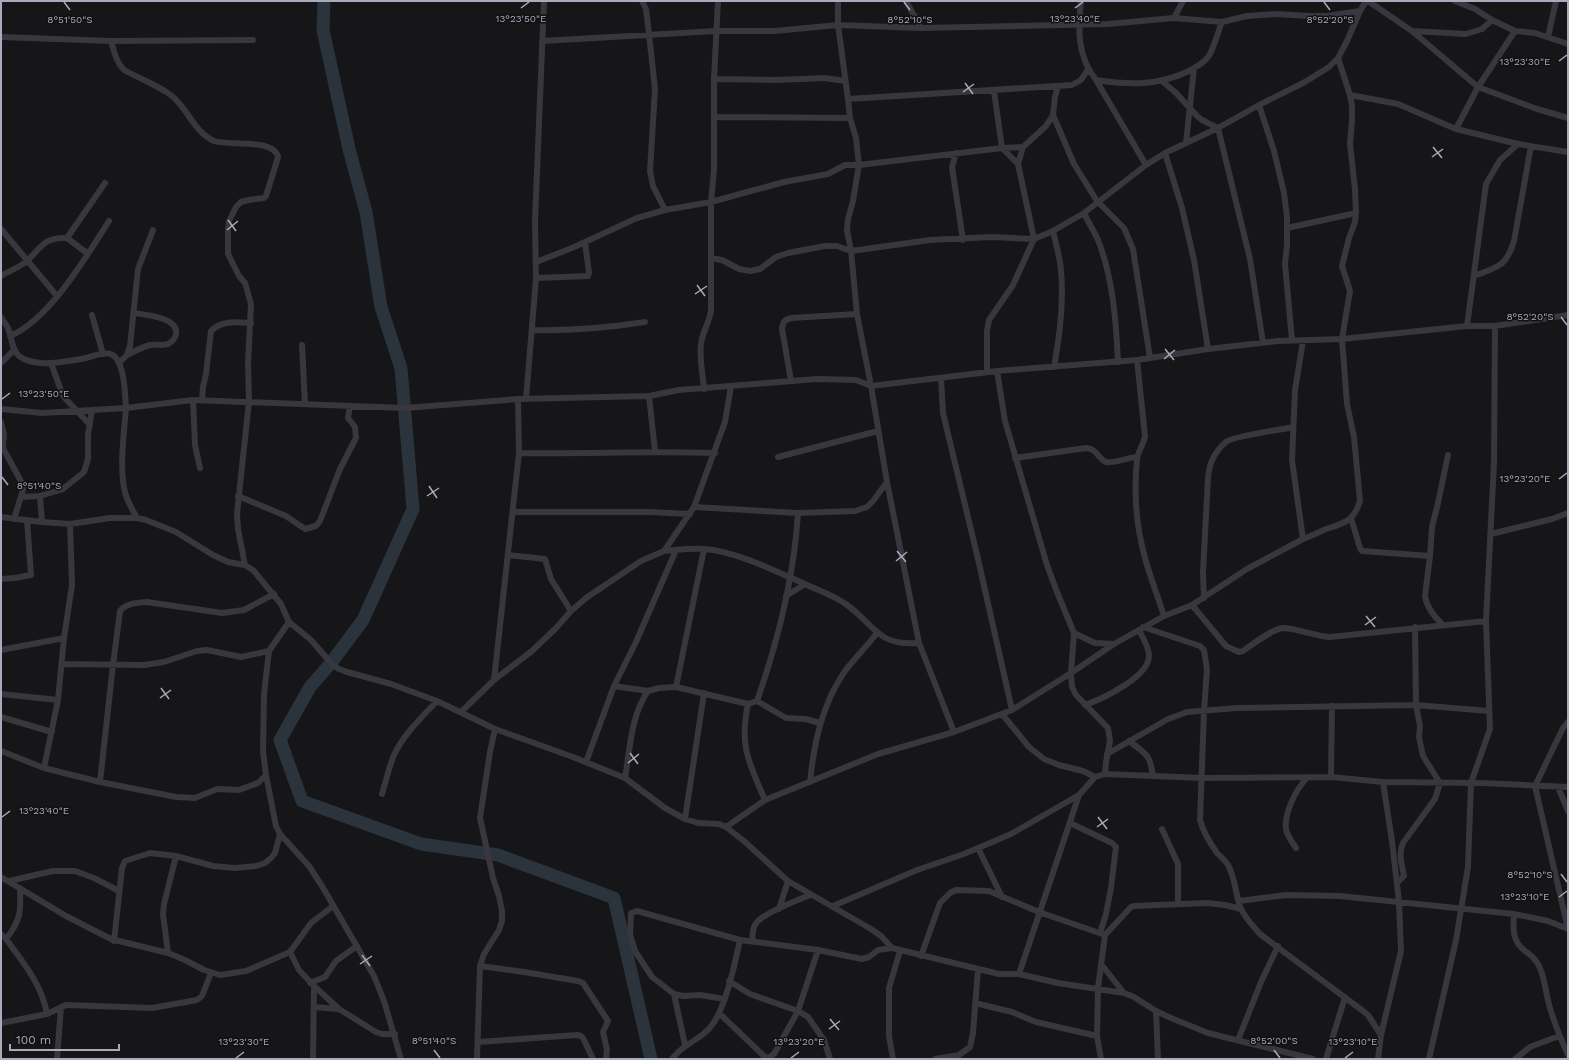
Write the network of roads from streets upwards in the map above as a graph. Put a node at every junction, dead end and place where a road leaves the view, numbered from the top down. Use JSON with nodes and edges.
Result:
{"nodes":[{"id":1,"x":544,"y":1,"type":"edge"},
{"id":2,"x":642,"y":1,"type":"edge"},
{"id":3,"x":718,"y":1,"type":"edge"},
{"id":4,"x":838,"y":1,"type":"edge"},
{"id":5,"x":906,"y":1,"type":"edge"},
{"id":6,"x":1081,"y":1,"type":"edge"},
{"id":7,"x":1183,"y":1,"type":"edge"},
{"id":8,"x":1367,"y":1,"type":"edge"},
{"id":9,"x":1455,"y":1,"type":"edge"},
{"id":10,"x":1556,"y":1,"type":"edge"},
{"id":11,"x":1470,"y":3,"type":"edge"},
{"id":12,"x":1360,"y":11,"type":"junction"},
{"id":13,"x":1174,"y":18,"type":"junction"},
{"id":14,"x":1492,"y":20,"type":"junction"},
{"id":15,"x":1222,"y":22,"type":"junction"},
{"id":16,"x":1080,"y":24,"type":"junction"},
{"id":17,"x":838,"y":25,"type":"junction"},
{"id":18,"x":920,"y":28,"type":"junction"},
{"id":19,"x":716,"y":31,"type":"junction"},
{"id":20,"x":1412,"y":31,"type":"junction"},
{"id":21,"x":1515,"y":31,"type":"junction"},
{"id":22,"x":649,"y":34,"type":"junction"},
{"id":23,"x":1,"y":37,"type":"edge"},
{"id":24,"x":1548,"y":37,"type":"junction"},
{"id":25,"x":253,"y":40,"type":"dead end"},
{"id":26,"x":111,"y":41,"type":"junction"},
{"id":27,"x":542,"y":41,"type":"junction"},
{"id":28,"x":1568,"y":44,"type":"edge"},
{"id":29,"x":1338,"y":58,"type":"junction"},
{"id":30,"x":1194,"y":68,"type":"junction"},
{"id":31,"x":1088,"y":69,"type":"junction"},
{"id":32,"x":714,"y":79,"type":"junction"},
{"id":33,"x":1096,"y":80,"type":"junction"},
{"id":34,"x":845,"y":81,"type":"junction"},
{"id":35,"x":1162,"y":81,"type":"junction"},
{"id":36,"x":1058,"y":86,"type":"junction"},
{"id":37,"x":1478,"y":87,"type":"junction"},
{"id":38,"x":994,"y":91,"type":"junction"},
{"id":39,"x":1350,"y":95,"type":"junction"},
{"id":40,"x":848,"y":99,"type":"junction"},
{"id":41,"x":1259,"y":105,"type":"junction"},
{"id":42,"x":1190,"y":108,"type":"junction"},
{"id":43,"x":1053,"y":115,"type":"junction"},
{"id":44,"x":714,"y":117,"type":"junction"},
{"id":45,"x":850,"y":118,"type":"junction"},
{"id":46,"x":1568,"y":118,"type":"edge"},
{"id":47,"x":1218,"y":128,"type":"junction"},
{"id":48,"x":1456,"y":129,"type":"junction"},
{"id":49,"x":1186,"y":143,"type":"junction"},
{"id":50,"x":1518,"y":144,"type":"junction"},
{"id":51,"x":1531,"y":146,"type":"junction"},
{"id":52,"x":1023,"y":147,"type":"junction"},
{"id":53,"x":1002,"y":148,"type":"junction"},
{"id":54,"x":1568,"y":152,"type":"edge"},
{"id":55,"x":956,"y":153,"type":"junction"},
{"id":56,"x":1165,"y":153,"type":"junction"},
{"id":57,"x":1018,"y":164,"type":"junction"},
{"id":58,"x":859,"y":165,"type":"junction"},
{"id":59,"x":1146,"y":165,"type":"junction"},
{"id":60,"x":105,"y":183,"type":"dead end"},
{"id":61,"x":711,"y":202,"type":"junction"},
{"id":62,"x":1097,"y":202,"type":"junction"},
{"id":63,"x":666,"y":210,"type":"junction"},
{"id":64,"x":1084,"y":213,"type":"junction"},
{"id":65,"x":1356,"y":213,"type":"junction"},
{"id":66,"x":109,"y":220,"type":"dead end"},
{"id":67,"x":1287,"y":228,"type":"junction"},
{"id":68,"x":1,"y":229,"type":"edge"},
{"id":69,"x":153,"y":230,"type":"dead end"},
{"id":70,"x":1053,"y":231,"type":"junction"},
{"id":71,"x":67,"y":238,"type":"junction"},
{"id":72,"x":1034,"y":239,"type":"junction"},
{"id":73,"x":964,"y":240,"type":"junction"},
{"id":74,"x":585,"y":242,"type":"junction"},
{"id":75,"x":851,"y":250,"type":"junction"},
{"id":76,"x":88,"y":254,"type":"junction"},
{"id":77,"x":711,"y":258,"type":"junction"},
{"id":78,"x":27,"y":261,"type":"junction"},
{"id":79,"x":536,"y":262,"type":"junction"},
{"id":80,"x":1,"y":276,"type":"edge"},
{"id":81,"x":1474,"y":276,"type":"junction"},
{"id":82,"x":536,"y":278,"type":"junction"},
{"id":83,"x":57,"y":296,"type":"junction"},
{"id":84,"x":134,"y":313,"type":"junction"},
{"id":85,"x":857,"y":314,"type":"junction"},
{"id":86,"x":92,"y":315,"type":"dead end"},
{"id":87,"x":1568,"y":315,"type":"edge"},
{"id":88,"x":1,"y":318,"type":"edge"},
{"id":89,"x":645,"y":322,"type":"dead end"},
{"id":90,"x":251,"y":323,"type":"junction"},
{"id":91,"x":1467,"y":326,"type":"junction"},
{"id":92,"x":1495,"y":326,"type":"junction"},
{"id":93,"x":533,"y":330,"type":"junction"},
{"id":94,"x":10,"y":336,"type":"junction"},
{"id":95,"x":1342,"y":339,"type":"junction"},
{"id":96,"x":1292,"y":340,"type":"junction"},
{"id":97,"x":1303,"y":341,"type":"junction"},
{"id":98,"x":1263,"y":343,"type":"junction"},
{"id":99,"x":302,"y":345,"type":"dead end"},
{"id":100,"x":1208,"y":349,"type":"junction"},
{"id":101,"x":14,"y":350,"type":"junction"},
{"id":102,"x":103,"y":354,"type":"junction"},
{"id":103,"x":127,"y":355,"type":"junction"},
{"id":104,"x":1150,"y":358,"type":"junction"},
{"id":105,"x":1137,"y":360,"type":"junction"},
{"id":106,"x":120,"y":362,"type":"junction"},
{"id":107,"x":1118,"y":362,"type":"junction"},
{"id":108,"x":1,"y":363,"type":"edge"},
{"id":109,"x":51,"y":363,"type":"junction"},
{"id":110,"x":1054,"y":367,"type":"junction"},
{"id":111,"x":997,"y":371,"type":"junction"},
{"id":112,"x":987,"y":372,"type":"junction"},
{"id":113,"x":941,"y":378,"type":"junction"},
{"id":114,"x":791,"y":380,"type":"junction"},
{"id":115,"x":731,"y":386,"type":"junction"},
{"id":116,"x":871,"y":386,"type":"junction"},
{"id":117,"x":704,"y":389,"type":"junction"},
{"id":118,"x":649,"y":396,"type":"junction"},
{"id":119,"x":518,"y":399,"type":"junction"},
{"id":120,"x":526,"y":399,"type":"junction"},
{"id":121,"x":193,"y":400,"type":"junction"},
{"id":122,"x":202,"y":400,"type":"junction"},
{"id":123,"x":249,"y":401,"type":"junction"},
{"id":124,"x":306,"y":404,"type":"junction"},
{"id":125,"x":350,"y":406,"type":"junction"},
{"id":126,"x":126,"y":408,"type":"junction"},
{"id":127,"x":1,"y":409,"type":"edge"},
{"id":128,"x":92,"y":410,"type":"junction"},
{"id":129,"x":78,"y":411,"type":"junction"},
{"id":130,"x":1,"y":422,"type":"edge"},
{"id":131,"x":90,"y":425,"type":"junction"},
{"id":132,"x":1293,"y":427,"type":"junction"},
{"id":133,"x":878,"y":431,"type":"junction"},
{"id":134,"x":655,"y":451,"type":"junction"},
{"id":135,"x":519,"y":452,"type":"junction"},
{"id":136,"x":714,"y":453,"type":"junction"},
{"id":137,"x":1448,"y":455,"type":"dead end"},
{"id":138,"x":778,"y":457,"type":"dead end"},
{"id":139,"x":1137,"y":457,"type":"junction"},
{"id":140,"x":1016,"y":458,"type":"junction"},
{"id":141,"x":200,"y":468,"type":"dead end"},
{"id":142,"x":887,"y":482,"type":"junction"},
{"id":143,"x":40,"y":496,"type":"junction"},
{"id":144,"x":238,"y":496,"type":"junction"},
{"id":145,"x":21,"y":497,"type":"junction"},
{"id":146,"x":694,"y":507,"type":"junction"},
{"id":147,"x":513,"y":512,"type":"junction"},
{"id":148,"x":798,"y":513,"type":"junction"},
{"id":149,"x":1568,"y":513,"type":"edge"},
{"id":150,"x":690,"y":514,"type":"junction"},
{"id":151,"x":1,"y":517,"type":"edge"},
{"id":152,"x":136,"y":518,"type":"junction"},
{"id":153,"x":1351,"y":518,"type":"junction"},
{"id":154,"x":14,"y":519,"type":"junction"},
{"id":155,"x":27,"y":520,"type":"junction"},
{"id":156,"x":42,"y":522,"type":"junction"},
{"id":157,"x":70,"y":524,"type":"junction"},
{"id":158,"x":1491,"y":534,"type":"junction"},
{"id":159,"x":1303,"y":539,"type":"junction"},
{"id":160,"x":704,"y":549,"type":"junction"},
{"id":161,"x":676,"y":550,"type":"junction"},
{"id":162,"x":664,"y":551,"type":"junction"},
{"id":163,"x":508,"y":555,"type":"junction"},
{"id":164,"x":1430,"y":556,"type":"junction"},
{"id":165,"x":245,"y":565,"type":"junction"},
{"id":166,"x":790,"y":577,"type":"junction"},
{"id":167,"x":1,"y":579,"type":"edge"},
{"id":168,"x":805,"y":584,"type":"junction"},
{"id":169,"x":274,"y":594,"type":"junction"},
{"id":170,"x":786,"y":596,"type":"junction"},
{"id":171,"x":1204,"y":598,"type":"junction"},
{"id":172,"x":1192,"y":605,"type":"junction"},
{"id":173,"x":571,"y":611,"type":"junction"},
{"id":174,"x":1164,"y":616,"type":"junction"},
{"id":175,"x":1486,"y":621,"type":"junction"},
{"id":176,"x":289,"y":622,"type":"junction"},
{"id":177,"x":1442,"y":624,"type":"junction"},
{"id":178,"x":1415,"y":627,"type":"junction"},
{"id":179,"x":1141,"y":629,"type":"junction"},
{"id":180,"x":877,"y":633,"type":"junction"},
{"id":181,"x":1074,"y":633,"type":"junction"},
{"id":182,"x":64,"y":638,"type":"junction"},
{"id":183,"x":919,"y":643,"type":"junction"},
{"id":184,"x":1114,"y":644,"type":"junction"},
{"id":185,"x":1,"y":650,"type":"edge"},
{"id":186,"x":269,"y":651,"type":"junction"},
{"id":187,"x":62,"y":664,"type":"junction"},
{"id":188,"x":113,"y":665,"type":"junction"},
{"id":189,"x":1071,"y":673,"type":"junction"},
{"id":190,"x":494,"y":680,"type":"junction"},
{"id":191,"x":614,"y":686,"type":"junction"},
{"id":192,"x":676,"y":686,"type":"junction"},
{"id":193,"x":648,"y":691,"type":"junction"},
{"id":194,"x":704,"y":693,"type":"junction"},
{"id":195,"x":1,"y":694,"type":"edge"},
{"id":196,"x":58,"y":700,"type":"junction"},
{"id":197,"x":437,"y":701,"type":"junction"},
{"id":198,"x":757,"y":701,"type":"junction"},
{"id":199,"x":748,"y":704,"type":"junction"},
{"id":200,"x":1085,"y":704,"type":"junction"},
{"id":201,"x":1416,"y":705,"type":"junction"},
{"id":202,"x":1332,"y":706,"type":"junction"},
{"id":203,"x":1012,"y":710,"type":"junction"},
{"id":204,"x":1204,"y":711,"type":"junction"},
{"id":205,"x":1489,"y":711,"type":"junction"},
{"id":206,"x":461,"y":712,"type":"junction"},
{"id":207,"x":1002,"y":714,"type":"junction"},
{"id":208,"x":1,"y":717,"type":"edge"},
{"id":209,"x":1568,"y":722,"type":"edge"},
{"id":210,"x":820,"y":723,"type":"junction"},
{"id":211,"x":495,"y":730,"type":"junction"},
{"id":212,"x":52,"y":732,"type":"junction"},
{"id":213,"x":954,"y":732,"type":"junction"},
{"id":214,"x":1129,"y":741,"type":"junction"},
{"id":215,"x":1,"y":751,"type":"edge"},
{"id":216,"x":1107,"y":754,"type":"junction"},
{"id":217,"x":586,"y":762,"type":"junction"},
{"id":218,"x":44,"y":768,"type":"junction"},
{"id":219,"x":1105,"y":774,"type":"junction"},
{"id":220,"x":266,"y":775,"type":"junction"},
{"id":221,"x":1153,"y":776,"type":"junction"},
{"id":222,"x":1095,"y":777,"type":"junction"},
{"id":223,"x":1331,"y":777,"type":"junction"},
{"id":224,"x":625,"y":778,"type":"junction"},
{"id":225,"x":1202,"y":778,"type":"junction"},
{"id":226,"x":1307,"y":778,"type":"junction"},
{"id":227,"x":100,"y":782,"type":"junction"},
{"id":228,"x":810,"y":782,"type":"junction"},
{"id":229,"x":1383,"y":782,"type":"junction"},
{"id":230,"x":1440,"y":783,"type":"junction"},
{"id":231,"x":1471,"y":783,"type":"junction"},
{"id":232,"x":1535,"y":786,"type":"junction"},
{"id":233,"x":1558,"y":786,"type":"junction"},
{"id":234,"x":1568,"y":787,"type":"edge"},
{"id":235,"x":382,"y":794,"type":"dead end"},
{"id":236,"x":1079,"y":795,"type":"junction"},
{"id":237,"x":765,"y":800,"type":"junction"},
{"id":238,"x":1568,"y":811,"type":"edge"},
{"id":239,"x":685,"y":819,"type":"junction"},
{"id":240,"x":1070,"y":823,"type":"junction"},
{"id":241,"x":726,"y":827,"type":"junction"},
{"id":242,"x":1162,"y":829,"type":"dead end"},
{"id":243,"x":280,"y":834,"type":"junction"},
{"id":244,"x":978,"y":848,"type":"junction"},
{"id":245,"x":1296,"y":848,"type":"dead end"},
{"id":246,"x":176,"y":856,"type":"junction"},
{"id":247,"x":1,"y":877,"type":"edge"},
{"id":248,"x":9,"y":881,"type":"junction"},
{"id":249,"x":788,"y":881,"type":"junction"},
{"id":250,"x":1397,"y":882,"type":"junction"},
{"id":251,"x":20,"y":888,"type":"junction"},
{"id":252,"x":119,"y":891,"type":"junction"},
{"id":253,"x":810,"y":895,"type":"junction"},
{"id":254,"x":1002,"y":897,"type":"junction"},
{"id":255,"x":1239,"y":901,"type":"junction"},
{"id":256,"x":1399,"y":902,"type":"junction"},
{"id":257,"x":1178,"y":903,"type":"junction"},
{"id":258,"x":332,"y":906,"type":"junction"},
{"id":259,"x":833,"y":906,"type":"junction"},
{"id":260,"x":779,"y":909,"type":"junction"},
{"id":261,"x":1241,"y":909,"type":"junction"},
{"id":262,"x":1461,"y":909,"type":"junction"},
{"id":263,"x":1039,"y":912,"type":"junction"},
{"id":264,"x":1514,"y":914,"type":"junction"},
{"id":265,"x":1568,"y":929,"type":"edge"},
{"id":266,"x":1102,"y":934,"type":"junction"},
{"id":267,"x":3,"y":937,"type":"edge"},
{"id":268,"x":740,"y":940,"type":"junction"},
{"id":269,"x":114,"y":941,"type":"junction"},
{"id":270,"x":752,"y":941,"type":"junction"},
{"id":271,"x":358,"y":946,"type":"junction"},
{"id":272,"x":1278,"y":946,"type":"junction"},
{"id":273,"x":892,"y":948,"type":"junction"},
{"id":274,"x":818,"y":950,"type":"junction"},
{"id":275,"x":900,"y":951,"type":"junction"},
{"id":276,"x":290,"y":952,"type":"junction"},
{"id":277,"x":168,"y":953,"type":"junction"},
{"id":278,"x":921,"y":956,"type":"junction"},
{"id":279,"x":1101,"y":964,"type":"junction"},
{"id":280,"x":480,"y":966,"type":"junction"},
{"id":281,"x":978,"y":970,"type":"junction"},
{"id":282,"x":211,"y":973,"type":"junction"},
{"id":283,"x":1019,"y":974,"type":"junction"},
{"id":284,"x":730,"y":981,"type":"junction"},
{"id":285,"x":312,"y":985,"type":"junction"},
{"id":286,"x":1098,"y":988,"type":"junction"},
{"id":287,"x":674,"y":994,"type":"junction"},
{"id":288,"x":1124,"y":994,"type":"junction"},
{"id":289,"x":1345,"y":997,"type":"junction"},
{"id":290,"x":724,"y":999,"type":"junction"},
{"id":291,"x":975,"y":1004,"type":"junction"},
{"id":292,"x":61,"y":1007,"type":"junction"},
{"id":293,"x":314,"y":1007,"type":"junction"},
{"id":294,"x":339,"y":1009,"type":"junction"},
{"id":295,"x":1156,"y":1010,"type":"junction"},
{"id":296,"x":798,"y":1011,"type":"junction"},
{"id":297,"x":719,"y":1013,"type":"junction"},
{"id":298,"x":47,"y":1014,"type":"junction"},
{"id":299,"x":1,"y":1023,"type":"edge"},
{"id":300,"x":395,"y":1034,"type":"junction"},
{"id":301,"x":1381,"y":1035,"type":"junction"},
{"id":302,"x":1097,"y":1036,"type":"junction"},
{"id":303,"x":1559,"y":1036,"type":"junction"},
{"id":304,"x":1238,"y":1040,"type":"junction"},
{"id":305,"x":478,"y":1042,"type":"junction"},
{"id":306,"x":685,"y":1045,"type":"junction"},
{"id":307,"x":1568,"y":1055,"type":"edge"},
{"id":308,"x":605,"y":1057,"type":"edge"},
{"id":309,"x":57,"y":1059,"type":"edge"},
{"id":310,"x":313,"y":1059,"type":"edge"},
{"id":311,"x":402,"y":1059,"type":"edge"},
{"id":312,"x":477,"y":1059,"type":"edge"},
{"id":313,"x":593,"y":1059,"type":"edge"},
{"id":314,"x":672,"y":1059,"type":"edge"},
{"id":315,"x":830,"y":1059,"type":"edge"},
{"id":316,"x":893,"y":1059,"type":"edge"},
{"id":317,"x":935,"y":1059,"type":"edge"},
{"id":318,"x":1101,"y":1059,"type":"edge"},
{"id":319,"x":1158,"y":1059,"type":"edge"},
{"id":320,"x":1313,"y":1059,"type":"edge"},
{"id":321,"x":1326,"y":1059,"type":"edge"},
{"id":322,"x":1378,"y":1059,"type":"edge"},
{"id":323,"x":1429,"y":1059,"type":"edge"},
{"id":324,"x":1515,"y":1059,"type":"edge"}],
"edges":[{"from":1,"to":27,"type":"street"},
{"from":2,"to":22,"type":"street"},
{"from":3,"to":19,"type":"street"},
{"from":4,"to":17,"type":"street"},
{"from":5,"to":18,"type":"street"},
{"from":6,"to":16,"type":"street"},
{"from":7,"to":13,"type":"street"},
{"from":8,"to":12,"type":"street"},
{"from":8,"to":20,"type":"street"},
{"from":9,"to":11,"type":"street"},
{"from":10,"to":24,"type":"street"},
{"from":11,"to":14,"type":"street"},
{"from":12,"to":15,"type":"street"},
{"from":12,"to":29,"type":"street"},
{"from":13,"to":15,"type":"street"},
{"from":13,"to":16,"type":"street"},
{"from":14,"to":20,"type":"street"},
{"from":14,"to":21,"type":"street"},
{"from":15,"to":30,"type":"street"},
{"from":16,"to":18,"type":"street"},
{"from":16,"to":31,"type":"street"},
{"from":17,"to":18,"type":"street"},
{"from":17,"to":19,"type":"street"},
{"from":17,"to":34,"type":"street"},
{"from":19,"to":22,"type":"street"},
{"from":19,"to":32,"type":"street"},
{"from":20,"to":37,"type":"street"},
{"from":21,"to":24,"type":"street"},
{"from":21,"to":37,"type":"street"},
{"from":22,"to":27,"type":"street"},
{"from":22,"to":63,"type":"street"},
{"from":23,"to":26,"type":"street"},
{"from":24,"to":28,"type":"street"},
{"from":25,"to":26,"type":"street"},
{"from":26,"to":90,"type":"street"},
{"from":27,"to":79,"type":"street"},
{"from":29,"to":39,"type":"street"},
{"from":29,"to":41,"type":"street"},
{"from":30,"to":35,"type":"street"},
{"from":30,"to":42,"type":"street"},
{"from":31,"to":33,"type":"street"},
{"from":31,"to":36,"type":"street"},
{"from":32,"to":34,"type":"street"},
{"from":32,"to":44,"type":"street"},
{"from":33,"to":35,"type":"street"},
{"from":33,"to":59,"type":"street"},
{"from":34,"to":40,"type":"street"},
{"from":35,"to":42,"type":"street"},
{"from":36,"to":38,"type":"street"},
{"from":36,"to":43,"type":"street"},
{"from":37,"to":46,"type":"street"},
{"from":37,"to":48,"type":"street"},
{"from":38,"to":40,"type":"street"},
{"from":38,"to":53,"type":"street"},
{"from":39,"to":48,"type":"street"},
{"from":39,"to":65,"type":"street"},
{"from":40,"to":45,"type":"street"},
{"from":41,"to":47,"type":"street"},
{"from":41,"to":67,"type":"street"},
{"from":42,"to":47,"type":"street"},
{"from":42,"to":49,"type":"street"},
{"from":43,"to":52,"type":"street"},
{"from":43,"to":62,"type":"street"},
{"from":44,"to":45,"type":"street"},
{"from":44,"to":61,"type":"street"},
{"from":45,"to":58,"type":"street"},
{"from":47,"to":49,"type":"street"},
{"from":47,"to":98,"type":"street"},
{"from":48,"to":50,"type":"street"},
{"from":49,"to":56,"type":"street"},
{"from":50,"to":51,"type":"street"},
{"from":50,"to":81,"type":"street"},
{"from":51,"to":54,"type":"street"},
{"from":51,"to":81,"type":"street"},
{"from":52,"to":53,"type":"street"},
{"from":52,"to":57,"type":"street"},
{"from":53,"to":55,"type":"street"},
{"from":53,"to":57,"type":"street"},
{"from":55,"to":58,"type":"street"},
{"from":55,"to":73,"type":"street"},
{"from":56,"to":59,"type":"street"},
{"from":56,"to":100,"type":"street"},
{"from":57,"to":72,"type":"street"},
{"from":58,"to":61,"type":"street"},
{"from":58,"to":75,"type":"street"},
{"from":59,"to":62,"type":"street"},
{"from":60,"to":71,"type":"street"},
{"from":61,"to":63,"type":"street"},
{"from":61,"to":77,"type":"street"},
{"from":62,"to":64,"type":"street"},
{"from":62,"to":104,"type":"street"},
{"from":63,"to":74,"type":"street"},
{"from":64,"to":70,"type":"street"},
{"from":64,"to":107,"type":"street"},
{"from":65,"to":67,"type":"street"},
{"from":65,"to":95,"type":"street"},
{"from":66,"to":76,"type":"street"},
{"from":67,"to":96,"type":"street"},
{"from":68,"to":78,"type":"street"},
{"from":69,"to":84,"type":"street"},
{"from":70,"to":72,"type":"street"},
{"from":70,"to":110,"type":"street"},
{"from":71,"to":76,"type":"street"},
{"from":71,"to":78,"type":"street"},
{"from":72,"to":73,"type":"street"},
{"from":72,"to":112,"type":"street"},
{"from":73,"to":75,"type":"street"},
{"from":74,"to":79,"type":"street"},
{"from":74,"to":82,"type":"street"},
{"from":75,"to":77,"type":"street"},
{"from":75,"to":85,"type":"street"},
{"from":76,"to":83,"type":"street"},
{"from":77,"to":117,"type":"street"},
{"from":78,"to":80,"type":"street"},
{"from":78,"to":83,"type":"street"},
{"from":79,"to":82,"type":"street"},
{"from":81,"to":91,"type":"street"},
{"from":82,"to":93,"type":"street"},
{"from":83,"to":94,"type":"street"},
{"from":84,"to":103,"type":"street"},
{"from":84,"to":103,"type":"street"},
{"from":85,"to":114,"type":"street"},
{"from":85,"to":116,"type":"street"},
{"from":86,"to":102,"type":"street"},
{"from":87,"to":92,"type":"street"},
{"from":88,"to":94,"type":"street"},
{"from":89,"to":93,"type":"street"},
{"from":90,"to":122,"type":"street"},
{"from":90,"to":123,"type":"street"},
{"from":91,"to":92,"type":"street"},
{"from":91,"to":95,"type":"street"},
{"from":92,"to":158,"type":"street"},
{"from":93,"to":120,"type":"street"},
{"from":94,"to":101,"type":"street"},
{"from":95,"to":97,"type":"street"},
{"from":95,"to":153,"type":"street"},
{"from":96,"to":97,"type":"street"},
{"from":96,"to":98,"type":"street"},
{"from":97,"to":132,"type":"street"},
{"from":98,"to":100,"type":"street"},
{"from":99,"to":124,"type":"street"},
{"from":100,"to":104,"type":"street"},
{"from":101,"to":108,"type":"street"},
{"from":101,"to":109,"type":"street"},
{"from":102,"to":106,"type":"street"},
{"from":102,"to":109,"type":"street"},
{"from":103,"to":106,"type":"street"},
{"from":104,"to":105,"type":"street"},
{"from":105,"to":107,"type":"street"},
{"from":105,"to":139,"type":"street"},
{"from":106,"to":126,"type":"street"},
{"from":107,"to":110,"type":"street"},
{"from":109,"to":129,"type":"street"},
{"from":110,"to":111,"type":"street"},
{"from":111,"to":112,"type":"street"},
{"from":111,"to":140,"type":"street"},
{"from":112,"to":113,"type":"street"},
{"from":113,"to":116,"type":"street"},
{"from":113,"to":203,"type":"street"},
{"from":114,"to":115,"type":"street"},
{"from":114,"to":116,"type":"street"},
{"from":115,"to":117,"type":"street"},
{"from":115,"to":136,"type":"street"},
{"from":116,"to":133,"type":"street"},
{"from":117,"to":118,"type":"street"},
{"from":118,"to":120,"type":"street"},
{"from":118,"to":134,"type":"street"},
{"from":119,"to":120,"type":"street"},
{"from":119,"to":125,"type":"street"},
{"from":119,"to":135,"type":"street"},
{"from":121,"to":122,"type":"street"},
{"from":121,"to":126,"type":"street"},
{"from":121,"to":141,"type":"street"},
{"from":122,"to":123,"type":"street"},
{"from":123,"to":124,"type":"street"},
{"from":123,"to":144,"type":"street"},
{"from":124,"to":125,"type":"street"},
{"from":125,"to":144,"type":"street"},
{"from":126,"to":128,"type":"street"},
{"from":126,"to":152,"type":"street"},
{"from":127,"to":129,"type":"street"},
{"from":128,"to":129,"type":"street"},
{"from":128,"to":131,"type":"street"},
{"from":129,"to":131,"type":"street"},
{"from":130,"to":145,"type":"street"},
{"from":131,"to":143,"type":"street"},
{"from":132,"to":159,"type":"street"},
{"from":132,"to":171,"type":"street"},
{"from":133,"to":138,"type":"street"},
{"from":133,"to":142,"type":"street"},
{"from":134,"to":135,"type":"street"},
{"from":134,"to":136,"type":"street"},
{"from":135,"to":147,"type":"street"},
{"from":136,"to":146,"type":"street"},
{"from":137,"to":164,"type":"street"},
{"from":139,"to":140,"type":"street"},
{"from":139,"to":174,"type":"street"},
{"from":140,"to":181,"type":"street"},
{"from":142,"to":148,"type":"street"},
{"from":142,"to":183,"type":"street"},
{"from":143,"to":145,"type":"street"},
{"from":143,"to":156,"type":"street"},
{"from":144,"to":165,"type":"street"},
{"from":145,"to":154,"type":"street"},
{"from":146,"to":148,"type":"street"},
{"from":146,"to":150,"type":"street"},
{"from":147,"to":150,"type":"street"},
{"from":147,"to":163,"type":"street"},
{"from":148,"to":166,"type":"street"},
{"from":149,"to":158,"type":"street"},
{"from":150,"to":162,"type":"street"},
{"from":151,"to":154,"type":"street"},
{"from":152,"to":157,"type":"street"},
{"from":152,"to":165,"type":"street"},
{"from":153,"to":159,"type":"street"},
{"from":153,"to":164,"type":"street"},
{"from":154,"to":155,"type":"street"},
{"from":155,"to":156,"type":"street"},
{"from":155,"to":167,"type":"street"},
{"from":156,"to":157,"type":"street"},
{"from":157,"to":182,"type":"street"},
{"from":158,"to":175,"type":"street"},
{"from":159,"to":171,"type":"street"},
{"from":160,"to":161,"type":"street"},
{"from":160,"to":166,"type":"street"},
{"from":160,"to":192,"type":"street"},
{"from":161,"to":162,"type":"street"},
{"from":161,"to":191,"type":"street"},
{"from":162,"to":173,"type":"street"},
{"from":163,"to":173,"type":"street"},
{"from":163,"to":190,"type":"street"},
{"from":164,"to":177,"type":"street"},
{"from":165,"to":169,"type":"street"},
{"from":166,"to":168,"type":"street"},
{"from":166,"to":170,"type":"street"},
{"from":168,"to":170,"type":"street"},
{"from":168,"to":180,"type":"street"},
{"from":169,"to":176,"type":"street"},
{"from":169,"to":188,"type":"street"},
{"from":170,"to":198,"type":"street"},
{"from":171,"to":172,"type":"street"},
{"from":172,"to":174,"type":"street"},
{"from":172,"to":178,"type":"street"},
{"from":173,"to":190,"type":"street"},
{"from":174,"to":179,"type":"street"},
{"from":175,"to":177,"type":"street"},
{"from":175,"to":205,"type":"street"},
{"from":176,"to":186,"type":"street"},
{"from":176,"to":197,"type":"street"},
{"from":177,"to":178,"type":"street"},
{"from":178,"to":201,"type":"street"},
{"from":179,"to":184,"type":"street"},
{"from":179,"to":200,"type":"street"},
{"from":179,"to":204,"type":"street"},
{"from":180,"to":183,"type":"street"},
{"from":180,"to":210,"type":"street"},
{"from":181,"to":184,"type":"street"},
{"from":181,"to":189,"type":"street"},
{"from":182,"to":185,"type":"street"},
{"from":182,"to":187,"type":"street"},
{"from":183,"to":213,"type":"street"},
{"from":184,"to":189,"type":"street"},
{"from":186,"to":188,"type":"street"},
{"from":186,"to":220,"type":"street"},
{"from":187,"to":188,"type":"street"},
{"from":187,"to":196,"type":"street"},
{"from":188,"to":227,"type":"street"},
{"from":189,"to":200,"type":"street"},
{"from":189,"to":203,"type":"street"},
{"from":190,"to":206,"type":"street"},
{"from":191,"to":193,"type":"street"},
{"from":191,"to":217,"type":"street"},
{"from":192,"to":193,"type":"street"},
{"from":192,"to":194,"type":"street"},
{"from":193,"to":224,"type":"street"},
{"from":194,"to":199,"type":"street"},
{"from":194,"to":239,"type":"street"},
{"from":195,"to":196,"type":"street"},
{"from":196,"to":212,"type":"street"},
{"from":197,"to":206,"type":"street"},
{"from":197,"to":235,"type":"street"},
{"from":198,"to":199,"type":"street"},
{"from":198,"to":210,"type":"street"},
{"from":199,"to":237,"type":"street"},
{"from":200,"to":216,"type":"street"},
{"from":201,"to":202,"type":"street"},
{"from":201,"to":205,"type":"street"},
{"from":201,"to":230,"type":"street"},
{"from":202,"to":204,"type":"street"},
{"from":202,"to":223,"type":"street"},
{"from":203,"to":207,"type":"street"},
{"from":204,"to":214,"type":"street"},
{"from":204,"to":225,"type":"street"},
{"from":205,"to":231,"type":"street"},
{"from":206,"to":211,"type":"street"},
{"from":207,"to":213,"type":"street"},
{"from":207,"to":222,"type":"street"},
{"from":208,"to":212,"type":"street"},
{"from":209,"to":232,"type":"street"},
{"from":210,"to":228,"type":"street"},
{"from":211,"to":217,"type":"street"},
{"from":211,"to":280,"type":"street"},
{"from":212,"to":218,"type":"street"},
{"from":213,"to":228,"type":"street"},
{"from":214,"to":216,"type":"street"},
{"from":214,"to":221,"type":"street"},
{"from":215,"to":218,"type":"street"},
{"from":216,"to":219,"type":"street"},
{"from":217,"to":224,"type":"street"},
{"from":218,"to":227,"type":"street"},
{"from":219,"to":221,"type":"street"},
{"from":219,"to":222,"type":"street"},
{"from":220,"to":227,"type":"street"},
{"from":220,"to":243,"type":"street"},
{"from":221,"to":225,"type":"street"},
{"from":222,"to":236,"type":"street"},
{"from":223,"to":226,"type":"street"},
{"from":223,"to":229,"type":"street"},
{"from":224,"to":239,"type":"street"},
{"from":225,"to":226,"type":"street"},
{"from":225,"to":255,"type":"street"},
{"from":226,"to":245,"type":"street"},
{"from":228,"to":237,"type":"street"},
{"from":229,"to":230,"type":"street"},
{"from":229,"to":250,"type":"street"},
{"from":230,"to":231,"type":"street"},
{"from":230,"to":250,"type":"street"},
{"from":231,"to":232,"type":"street"},
{"from":231,"to":262,"type":"street"},
{"from":232,"to":233,"type":"street"},
{"from":232,"to":265,"type":"street"},
{"from":233,"to":234,"type":"street"},
{"from":233,"to":238,"type":"street"},
{"from":236,"to":240,"type":"street"},
{"from":236,"to":244,"type":"street"},
{"from":237,"to":241,"type":"street"},
{"from":239,"to":241,"type":"street"},
{"from":240,"to":263,"type":"street"},
{"from":240,"to":266,"type":"street"},
{"from":241,"to":249,"type":"street"},
{"from":242,"to":257,"type":"street"},
{"from":243,"to":246,"type":"street"},
{"from":243,"to":258,"type":"street"},
{"from":244,"to":254,"type":"street"},
{"from":244,"to":259,"type":"street"},
{"from":246,"to":252,"type":"street"},
{"from":246,"to":277,"type":"street"},
{"from":247,"to":248,"type":"street"},
{"from":248,"to":251,"type":"street"},
{"from":248,"to":252,"type":"street"},
{"from":249,"to":253,"type":"street"},
{"from":249,"to":260,"type":"street"},
{"from":250,"to":256,"type":"street"},
{"from":251,"to":267,"type":"street"},
{"from":251,"to":269,"type":"street"},
{"from":252,"to":269,"type":"street"},
{"from":253,"to":259,"type":"street"},
{"from":253,"to":260,"type":"street"},
{"from":254,"to":263,"type":"street"},
{"from":254,"to":278,"type":"street"},
{"from":255,"to":256,"type":"street"},
{"from":255,"to":261,"type":"street"},
{"from":256,"to":262,"type":"street"},
{"from":256,"to":301,"type":"street"},
{"from":257,"to":261,"type":"street"},
{"from":257,"to":266,"type":"street"},
{"from":258,"to":271,"type":"street"},
{"from":258,"to":276,"type":"street"},
{"from":259,"to":273,"type":"street"},
{"from":260,"to":270,"type":"street"},
{"from":261,"to":272,"type":"street"},
{"from":262,"to":264,"type":"street"},
{"from":262,"to":323,"type":"street"},
{"from":263,"to":266,"type":"street"},
{"from":263,"to":283,"type":"street"},
{"from":264,"to":265,"type":"street"},
{"from":264,"to":303,"type":"street"},
{"from":266,"to":279,"type":"street"},
{"from":267,"to":298,"type":"street"},
{"from":268,"to":270,"type":"street"},
{"from":268,"to":284,"type":"street"},
{"from":268,"to":287,"type":"street"},
{"from":269,"to":277,"type":"street"},
{"from":270,"to":274,"type":"street"},
{"from":271,"to":285,"type":"street"},
{"from":271,"to":300,"type":"street"},
{"from":272,"to":289,"type":"street"},
{"from":272,"to":304,"type":"street"},
{"from":273,"to":274,"type":"street"},
{"from":273,"to":275,"type":"street"},
{"from":274,"to":296,"type":"street"},
{"from":275,"to":278,"type":"street"},
{"from":275,"to":316,"type":"street"},
{"from":276,"to":282,"type":"street"},
{"from":276,"to":285,"type":"street"},
{"from":277,"to":282,"type":"street"},
{"from":278,"to":281,"type":"street"},
{"from":279,"to":286,"type":"street"},
{"from":279,"to":288,"type":"street"},
{"from":280,"to":305,"type":"street"},
{"from":280,"to":308,"type":"street"},
{"from":281,"to":283,"type":"street"},
{"from":281,"to":291,"type":"street"},
{"from":282,"to":292,"type":"street"},
{"from":283,"to":286,"type":"street"},
{"from":284,"to":290,"type":"street"},
{"from":284,"to":296,"type":"street"},
{"from":285,"to":293,"type":"street"},
{"from":285,"to":294,"type":"street"},
{"from":286,"to":288,"type":"street"},
{"from":286,"to":302,"type":"street"},
{"from":287,"to":290,"type":"street"},
{"from":287,"to":306,"type":"street"},
{"from":288,"to":295,"type":"street"},
{"from":289,"to":301,"type":"street"},
{"from":289,"to":321,"type":"street"},
{"from":290,"to":297,"type":"street"},
{"from":291,"to":302,"type":"street"},
{"from":291,"to":317,"type":"street"},
{"from":292,"to":298,"type":"street"},
{"from":292,"to":309,"type":"street"},
{"from":293,"to":294,"type":"street"},
{"from":293,"to":310,"type":"street"},
{"from":294,"to":300,"type":"street"},
{"from":295,"to":304,"type":"street"},
{"from":295,"to":319,"type":"street"},
{"from":296,"to":297,"type":"street"},
{"from":296,"to":315,"type":"street"},
{"from":297,"to":306,"type":"street"},
{"from":298,"to":299,"type":"street"},
{"from":300,"to":311,"type":"street"},
{"from":301,"to":322,"type":"street"},
{"from":302,"to":318,"type":"street"},
{"from":303,"to":307,"type":"street"},
{"from":303,"to":324,"type":"street"},
{"from":304,"to":320,"type":"street"},
{"from":305,"to":312,"type":"street"},
{"from":305,"to":313,"type":"street"},
{"from":306,"to":314,"type":"street"}]}
